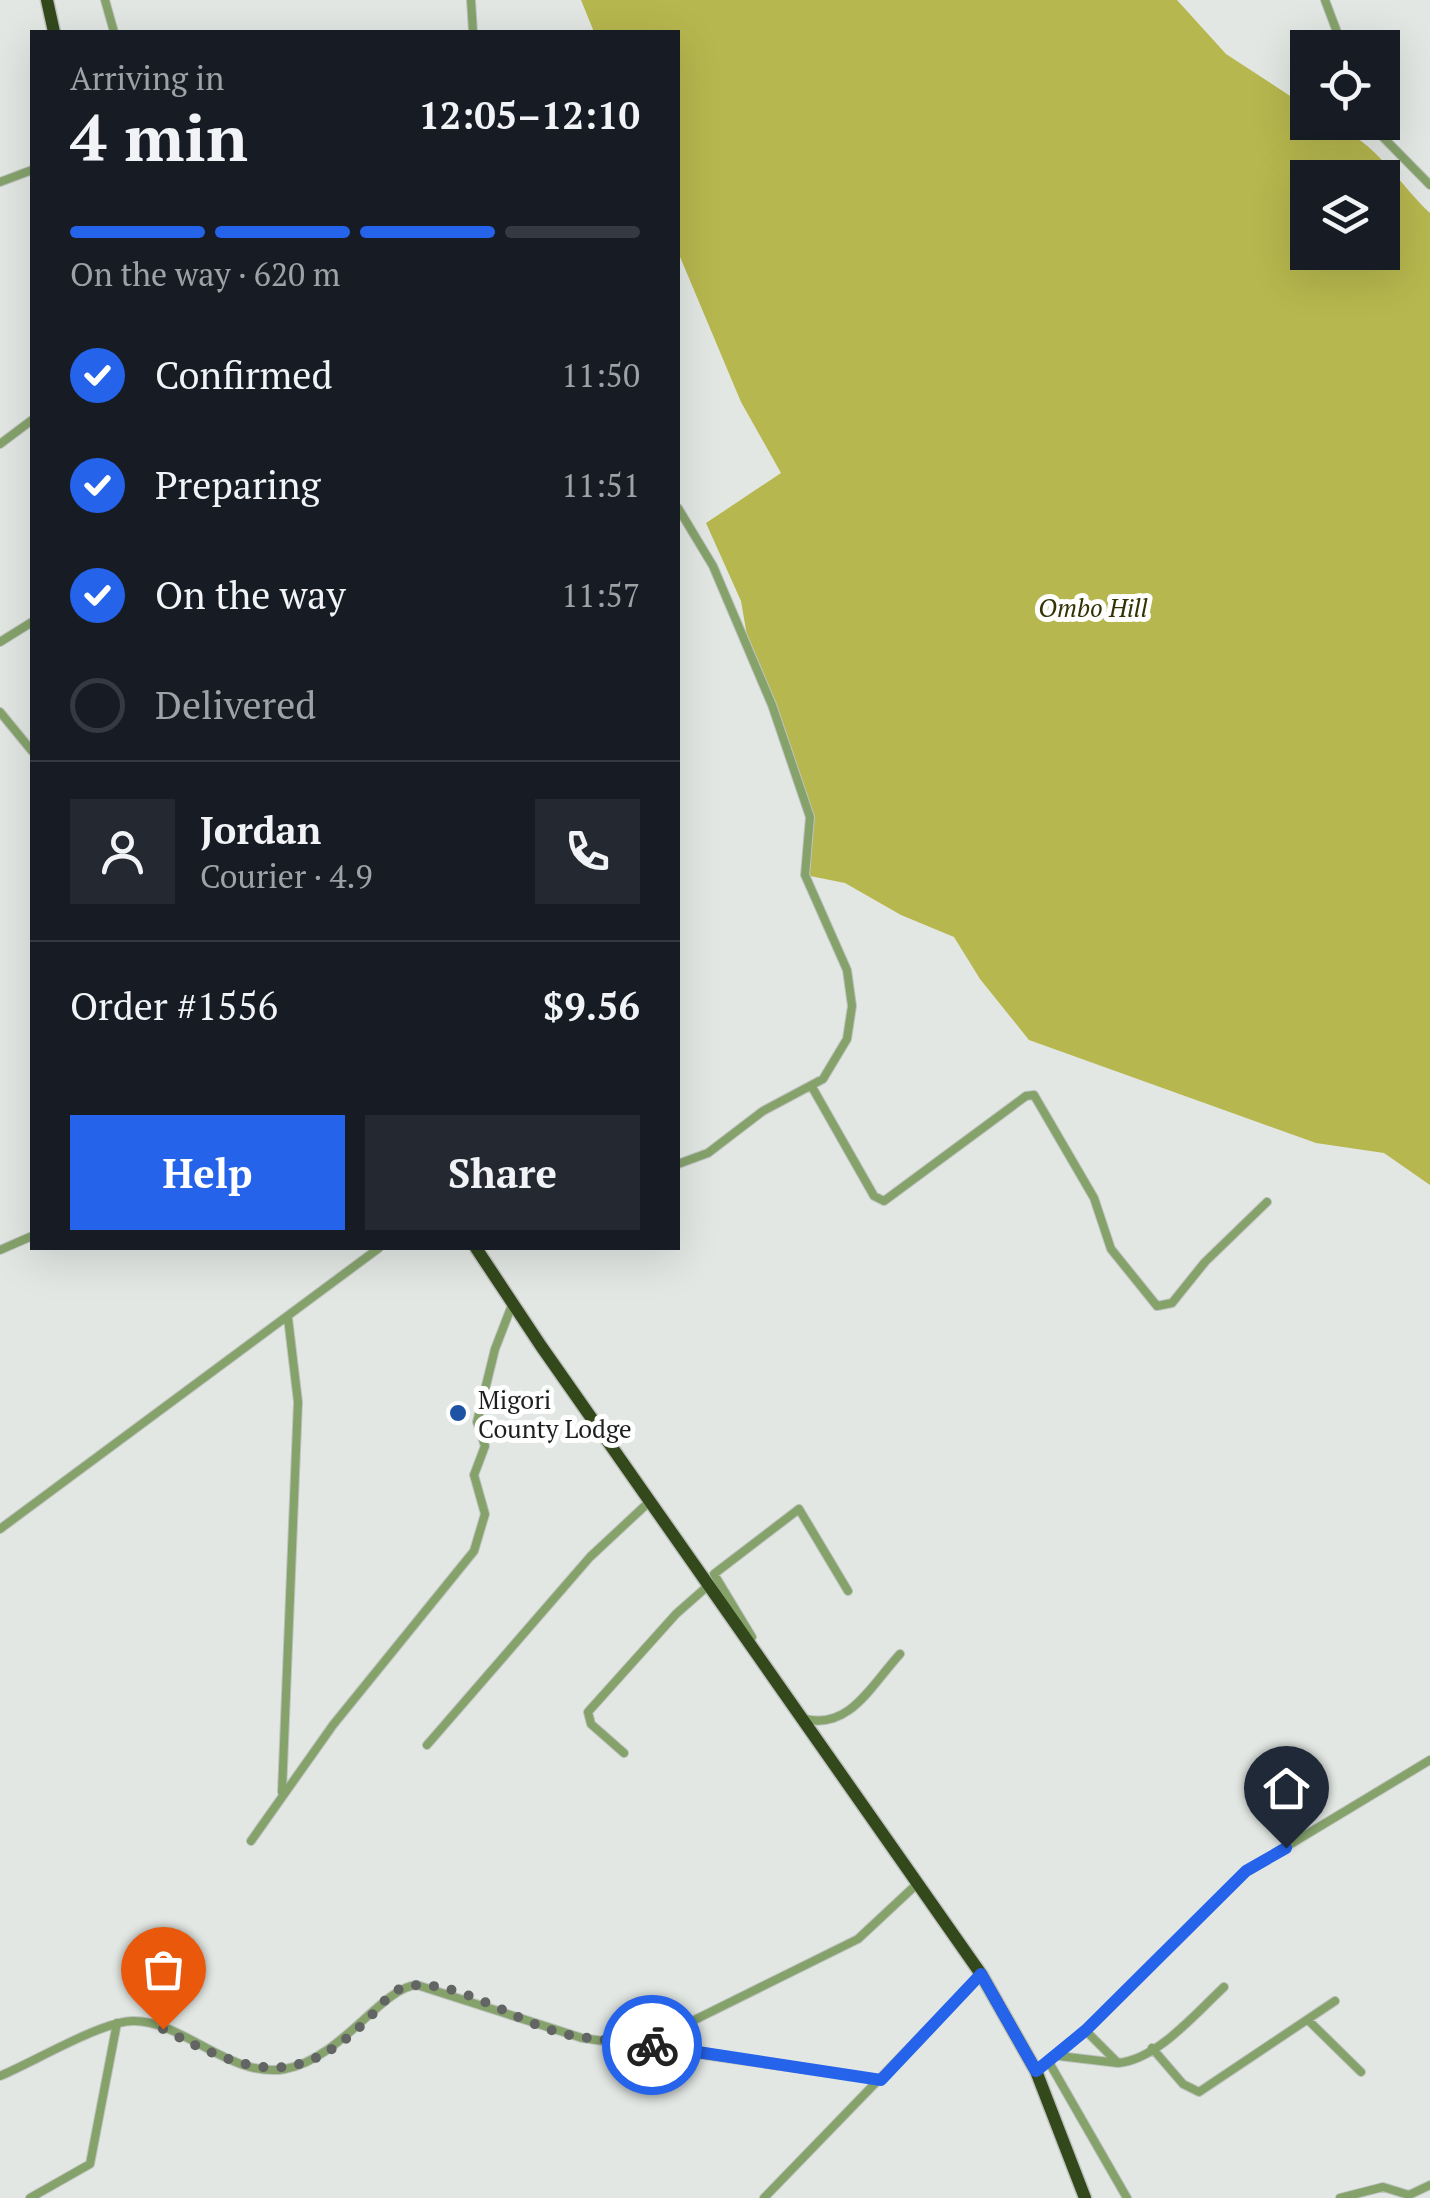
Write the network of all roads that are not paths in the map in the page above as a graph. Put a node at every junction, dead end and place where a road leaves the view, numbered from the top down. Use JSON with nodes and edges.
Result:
{"nodes":[{"id":1,"x":47,"y":0,"type":"edge"},
{"id":2,"x":105,"y":0,"type":"edge"},
{"id":3,"x":472,"y":0,"type":"edge"},
{"id":4,"x":1325,"y":0,"type":"edge"},
{"id":5,"x":54,"y":30,"type":"edge"},
{"id":6,"x":113,"y":30,"type":"edge"},
{"id":7,"x":473,"y":30,"type":"edge"},
{"id":8,"x":1336,"y":30,"type":"edge"},
{"id":9,"x":1386,"y":140,"type":"edge"},
{"id":10,"x":30,"y":171,"type":"edge"},
{"id":11,"x":0,"y":182,"type":"edge"},
{"id":12,"x":1430,"y":185,"type":"edge"},
{"id":13,"x":30,"y":422,"type":"edge"},
{"id":14,"x":0,"y":444,"type":"edge"},
{"id":15,"x":680,"y":511,"type":"edge"},
{"id":16,"x":30,"y":623,"type":"edge"},
{"id":17,"x":0,"y":642,"type":"edge"},
{"id":18,"x":0,"y":712,"type":"edge"},
{"id":19,"x":30,"y":749,"type":"edge"},
{"id":20,"x":812,"y":1088,"type":"junction"},
{"id":21,"x":680,"y":1163,"type":"edge"},
{"id":22,"x":1266,"y":1202,"type":"dead end"},
{"id":23,"x":30,"y":1237,"type":"edge"},
{"id":24,"x":0,"y":1250,"type":"edge"},
{"id":25,"x":376,"y":1250,"type":"edge"},
{"id":26,"x":477,"y":1250,"type":"edge"},
{"id":27,"x":512,"y":1305,"type":"junction"},
{"id":28,"x":288,"y":1318,"type":"junction"},
{"id":29,"x":650,"y":1502,"type":"junction"},
{"id":30,"x":0,"y":1529,"type":"edge"},
{"id":31,"x":710,"y":1584,"type":"junction"},
{"id":32,"x":848,"y":1591,"type":"dead end"},
{"id":33,"x":900,"y":1654,"type":"dead end"},
{"id":34,"x":800,"y":1718,"type":"junction"},
{"id":35,"x":427,"y":1745,"type":"dead end"},
{"id":36,"x":624,"y":1753,"type":"dead end"},
{"id":37,"x":1430,"y":1760,"type":"edge"},
{"id":38,"x":282,"y":1796,"type":"junction"},
{"id":39,"x":251,"y":1841,"type":"dead end"},
{"id":40,"x":918,"y":1884,"type":"junction"},
{"id":41,"x":981,"y":1974,"type":"junction"},
{"id":42,"x":1224,"y":1987,"type":"dead end"},
{"id":43,"x":1336,"y":2001,"type":"dead end"},
{"id":44,"x":1309,"y":2021,"type":"junction"},
{"id":45,"x":117,"y":2022,"type":"junction"},
{"id":46,"x":1086,"y":2030,"type":"junction"},
{"id":47,"x":646,"y":2044,"type":"junction"},
{"id":48,"x":1152,"y":2048,"type":"junction"},
{"id":49,"x":1059,"y":2056,"type":"junction"},
{"id":50,"x":1118,"y":2063,"type":"junction"},
{"id":51,"x":1050,"y":2064,"type":"junction"},
{"id":52,"x":1036,"y":2071,"type":"junction"},
{"id":53,"x":1361,"y":2072,"type":"dead end"},
{"id":54,"x":0,"y":2076,"type":"edge"},
{"id":55,"x":881,"y":2080,"type":"junction"},
{"id":56,"x":1430,"y":2185,"type":"edge"},
{"id":57,"x":30,"y":2198,"type":"edge"},
{"id":58,"x":764,"y":2198,"type":"edge"},
{"id":59,"x":1085,"y":2198,"type":"edge"},
{"id":60,"x":1127,"y":2198,"type":"edge"},
{"id":61,"x":1340,"y":2198,"type":"edge"}],
"edges":[{"from":1,"to":5,"type":"highway"},
{"from":2,"to":6,"type":"street"},
{"from":3,"to":7,"type":"street"},
{"from":4,"to":8,"type":"street"},
{"from":9,"to":12,"type":"street"},
{"from":10,"to":11,"type":"street"},
{"from":13,"to":14,"type":"street"},
{"from":15,"to":20,"type":"street"},
{"from":16,"to":17,"type":"street"},
{"from":18,"to":19,"type":"street"},
{"from":20,"to":21,"type":"street"},
{"from":20,"to":22,"type":"street"},
{"from":23,"to":24,"type":"street"},
{"from":25,"to":28,"type":"street"},
{"from":26,"to":27,"type":"highway"},
{"from":27,"to":29,"type":"highway"},
{"from":27,"to":38,"type":"street"},
{"from":28,"to":30,"type":"street"},
{"from":28,"to":38,"type":"street"},
{"from":29,"to":31,"type":"highway"},
{"from":29,"to":35,"type":"street"},
{"from":31,"to":34,"type":"highway"},
{"from":31,"to":36,"type":"street"},
{"from":32,"to":34,"type":"street"},
{"from":33,"to":34,"type":"street"},
{"from":34,"to":40,"type":"highway"},
{"from":37,"to":46,"type":"street"},
{"from":38,"to":39,"type":"street"},
{"from":40,"to":41,"type":"highway"},
{"from":40,"to":47,"type":"street"},
{"from":41,"to":52,"type":"highway"},
{"from":41,"to":55,"type":"street"},
{"from":42,"to":48,"type":"street"},
{"from":43,"to":44,"type":"street"},
{"from":44,"to":48,"type":"street"},
{"from":44,"to":53,"type":"street"},
{"from":45,"to":47,"type":"street"},
{"from":45,"to":54,"type":"street"},
{"from":45,"to":57,"type":"street"},
{"from":46,"to":49,"type":"street"},
{"from":46,"to":50,"type":"street"},
{"from":47,"to":55,"type":"street"},
{"from":48,"to":50,"type":"street"},
{"from":49,"to":50,"type":"street"},
{"from":49,"to":51,"type":"street"},
{"from":51,"to":52,"type":"street"},
{"from":51,"to":60,"type":"street"},
{"from":52,"to":59,"type":"highway"},
{"from":55,"to":58,"type":"street"},
{"from":56,"to":61,"type":"street"}]}
